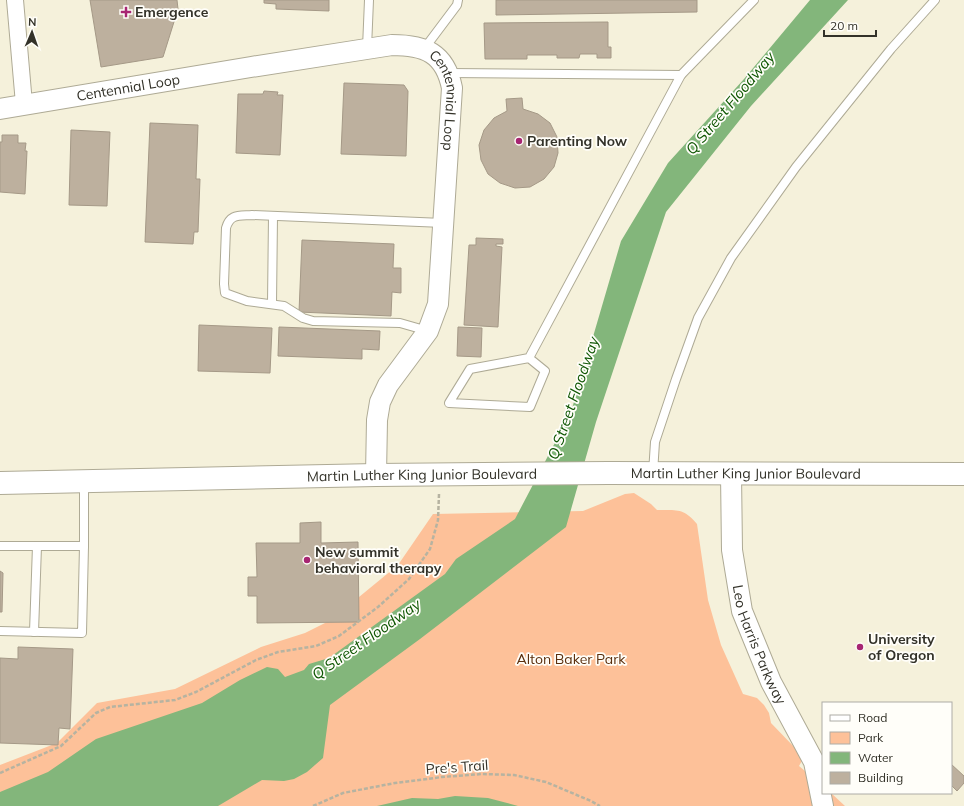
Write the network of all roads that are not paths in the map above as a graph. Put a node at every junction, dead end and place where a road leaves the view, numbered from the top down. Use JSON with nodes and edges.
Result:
{"nodes":[{"id":1,"x":15,"y":0,"type":"edge"},
{"id":2,"x":369,"y":0,"type":"edge"},
{"id":3,"x":458,"y":0,"type":"edge"},
{"id":4,"x":754,"y":0,"type":"edge"},
{"id":5,"x":935,"y":0,"type":"edge"},
{"id":6,"x":368,"y":48,"type":"junction"},
{"id":7,"x":424,"y":49,"type":"junction"},
{"id":8,"x":448,"y":73,"type":"junction"},
{"id":9,"x":681,"y":75,"type":"junction"},
{"id":10,"x":24,"y":104,"type":"junction"},
{"id":11,"x":0,"y":109,"type":"edge"},
{"id":12,"x":273,"y":216,"type":"junction"},
{"id":13,"x":443,"y":223,"type":"junction"},
{"id":14,"x":272,"y":304,"type":"junction"},
{"id":15,"x":428,"y":331,"type":"junction"},
{"id":16,"x":529,"y":358,"type":"junction"},
{"id":17,"x":653,"y":473,"type":"junction"},
{"id":18,"x":731,"y":474,"type":"junction"},
{"id":19,"x":964,"y":474,"type":"edge"},
{"id":20,"x":376,"y":475,"type":"junction"},
{"id":21,"x":84,"y":482,"type":"junction"},
{"id":22,"x":0,"y":483,"type":"edge"},
{"id":23,"x":0,"y":546,"type":"edge"},
{"id":24,"x":37,"y":546,"type":"junction"},
{"id":25,"x":84,"y":546,"type":"junction"},
{"id":26,"x":0,"y":631,"type":"edge"},
{"id":27,"x":34,"y":632,"type":"junction"},
{"id":28,"x":824,"y":806,"type":"edge"}],
"edges":[{"from":1,"to":10,"type":"street"},
{"from":2,"to":6,"type":"lane"},
{"from":3,"to":7,"type":"lane"},
{"from":4,"to":9,"type":"lane"},
{"from":5,"to":17,"type":"lane"},
{"from":6,"to":7,"type":"street","name":"Centennial Loop"},
{"from":6,"to":10,"type":"street","name":"Centennial Loop"},
{"from":7,"to":8,"type":"street","name":"Centennial Loop"},
{"from":8,"to":9,"type":"lane"},
{"from":8,"to":13,"type":"street","name":"Centennial Loop"},
{"from":9,"to":16,"type":"lane"},
{"from":10,"to":11,"type":"street","name":"Centennial Loop"},
{"from":12,"to":13,"type":"lane"},
{"from":12,"to":14,"type":"lane"},
{"from":12,"to":14,"type":"lane"},
{"from":13,"to":15,"type":"street","name":"Centennial Loop"},
{"from":14,"to":15,"type":"lane"},
{"from":15,"to":20,"type":"street","name":"Centennial Loop"},
{"from":16,"to":16,"type":"lane"},
{"from":17,"to":18,"type":"main road","name":"Martin Luther King Junior Boulevard"},
{"from":17,"to":20,"type":"main road","name":"Martin Luther King Junior Boulevard"},
{"from":18,"to":19,"type":"main road","name":"Martin Luther King Junior Boulevard"},
{"from":18,"to":28,"type":"street","name":"Leo Harris Parkway"},
{"from":20,"to":21,"type":"main road","name":"Martin Luther King Junior Boulevard"},
{"from":21,"to":22,"type":"main road","name":"Martin Luther King Junior Boulevard"},
{"from":21,"to":25,"type":"lane"},
{"from":23,"to":24,"type":"lane"},
{"from":24,"to":25,"type":"lane"},
{"from":24,"to":27,"type":"lane"},
{"from":25,"to":27,"type":"lane"},
{"from":26,"to":27,"type":"lane"}]}
